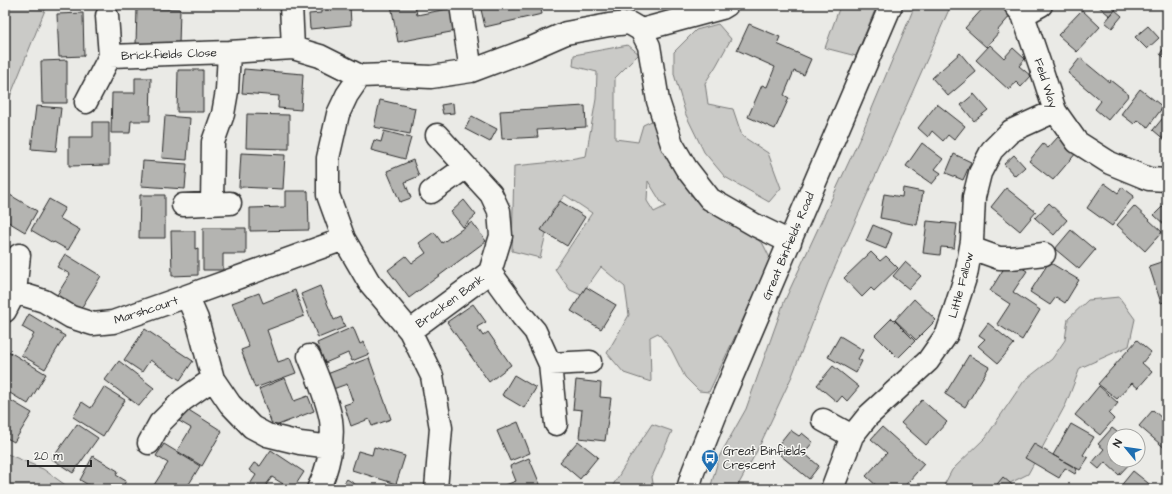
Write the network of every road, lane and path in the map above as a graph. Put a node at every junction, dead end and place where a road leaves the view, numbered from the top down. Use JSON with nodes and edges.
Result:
{"nodes":[{"id":1,"x":291,"y":5,"type":"edge"},
{"id":2,"x":461,"y":5,"type":"edge"},
{"id":3,"x":727,"y":5,"type":"edge"},
{"id":4,"x":891,"y":5,"type":"edge"},
{"id":5,"x":1026,"y":8,"type":"edge"},
{"id":6,"x":106,"y":16,"type":"dead end"},
{"id":7,"x":641,"y":30,"type":"junction"},
{"id":8,"x":293,"y":48,"type":"junction"},
{"id":9,"x":229,"y":52,"type":"junction"},
{"id":10,"x":110,"y":56,"type":"junction"},
{"id":11,"x":472,"y":71,"type":"junction"},
{"id":12,"x":360,"y":76,"type":"junction"},
{"id":13,"x":86,"y":102,"type":"dead end"},
{"id":14,"x":1055,"y":111,"type":"junction"},
{"id":15,"x":437,"y":135,"type":"dead end"},
{"id":16,"x":466,"y":167,"type":"junction"},
{"id":17,"x":1167,"y":180,"type":"edge"},
{"id":18,"x":431,"y":192,"type":"dead end"},
{"id":19,"x":183,"y":205,"type":"dead end"},
{"id":20,"x":344,"y":239,"type":"junction"},
{"id":21,"x":790,"y":242,"type":"junction"},
{"id":22,"x":970,"y":248,"type":"junction"},
{"id":23,"x":1044,"y":254,"type":"dead end"},
{"id":24,"x":19,"y":255,"type":"dead end"},
{"id":25,"x":490,"y":272,"type":"junction"},
{"id":26,"x":187,"y":296,"type":"junction"},
{"id":27,"x":10,"y":301,"type":"edge"},
{"id":28,"x":410,"y":330,"type":"junction"},
{"id":29,"x":309,"y":356,"type":"dead end"},
{"id":30,"x":590,"y":362,"type":"dead end"},
{"id":31,"x":550,"y":364,"type":"junction"},
{"id":32,"x":213,"y":379,"type":"junction"},
{"id":33,"x":823,"y":420,"type":"dead end"},
{"id":34,"x":556,"y":424,"type":"dead end"},
{"id":35,"x":852,"y":436,"type":"junction"},
{"id":36,"x":149,"y":443,"type":"dead end"},
{"id":37,"x":331,"y":447,"type":"junction"},
{"id":38,"x":318,"y":489,"type":"edge"},
{"id":39,"x":436,"y":489,"type":"edge"},
{"id":40,"x":688,"y":489,"type":"edge"},
{"id":41,"x":832,"y":489,"type":"edge"}],
"edges":[{"from":1,"to":8,"type":"street"},
{"from":2,"to":11,"type":"street"},
{"from":3,"to":7,"type":"street"},
{"from":4,"to":21,"type":"street","name":"Great Binfields Road"},
{"from":5,"to":14,"type":"street","name":"Feld Way"},
{"from":6,"to":10,"type":"street","name":"Brickfields Close"},
{"from":7,"to":11,"type":"street"},
{"from":7,"to":21,"type":"street"},
{"from":8,"to":9,"type":"street","name":"Brickfields Close"},
{"from":8,"to":12,"type":"street","name":"Brickfields Close"},
{"from":9,"to":10,"type":"street","name":"Brickfields Close"},
{"from":9,"to":19,"type":"street","name":"Brickfields Close"},
{"from":10,"to":13,"type":"street","name":"Brickfields Close"},
{"from":11,"to":12,"type":"street"},
{"from":12,"to":20,"type":"street"},
{"from":14,"to":17,"type":"street","name":"Feld Way"},
{"from":14,"to":22,"type":"street","name":"Little Fallow"},
{"from":15,"to":16,"type":"street","name":"Bracken Bank"},
{"from":16,"to":18,"type":"street"},
{"from":16,"to":25,"type":"street","name":"Bracken Bank"},
{"from":20,"to":26,"type":"street","name":"Marshcourt"},
{"from":20,"to":28,"type":"street"},
{"from":21,"to":40,"type":"street","name":"Great Binfields Road"},
{"from":22,"to":23,"type":"street"},
{"from":22,"to":35,"type":"street","name":"Little Fallow"},
{"from":24,"to":27,"type":"street","name":"Marshcourt"},
{"from":25,"to":28,"type":"street","name":"Bracken Bank"},
{"from":25,"to":31,"type":"street","name":"Bracken Bank"},
{"from":26,"to":27,"type":"street","name":"Marshcourt"},
{"from":26,"to":32,"type":"street","name":"Marshcourt"},
{"from":28,"to":39,"type":"street"},
{"from":29,"to":37,"type":"street"},
{"from":30,"to":31,"type":"street"},
{"from":31,"to":34,"type":"street","name":"Bracken Bank"},
{"from":32,"to":36,"type":"street"},
{"from":32,"to":37,"type":"street","name":"Marshcourt"},
{"from":33,"to":35,"type":"street"},
{"from":35,"to":41,"type":"street","name":"Little Fallow"},
{"from":37,"to":38,"type":"street"}]}
